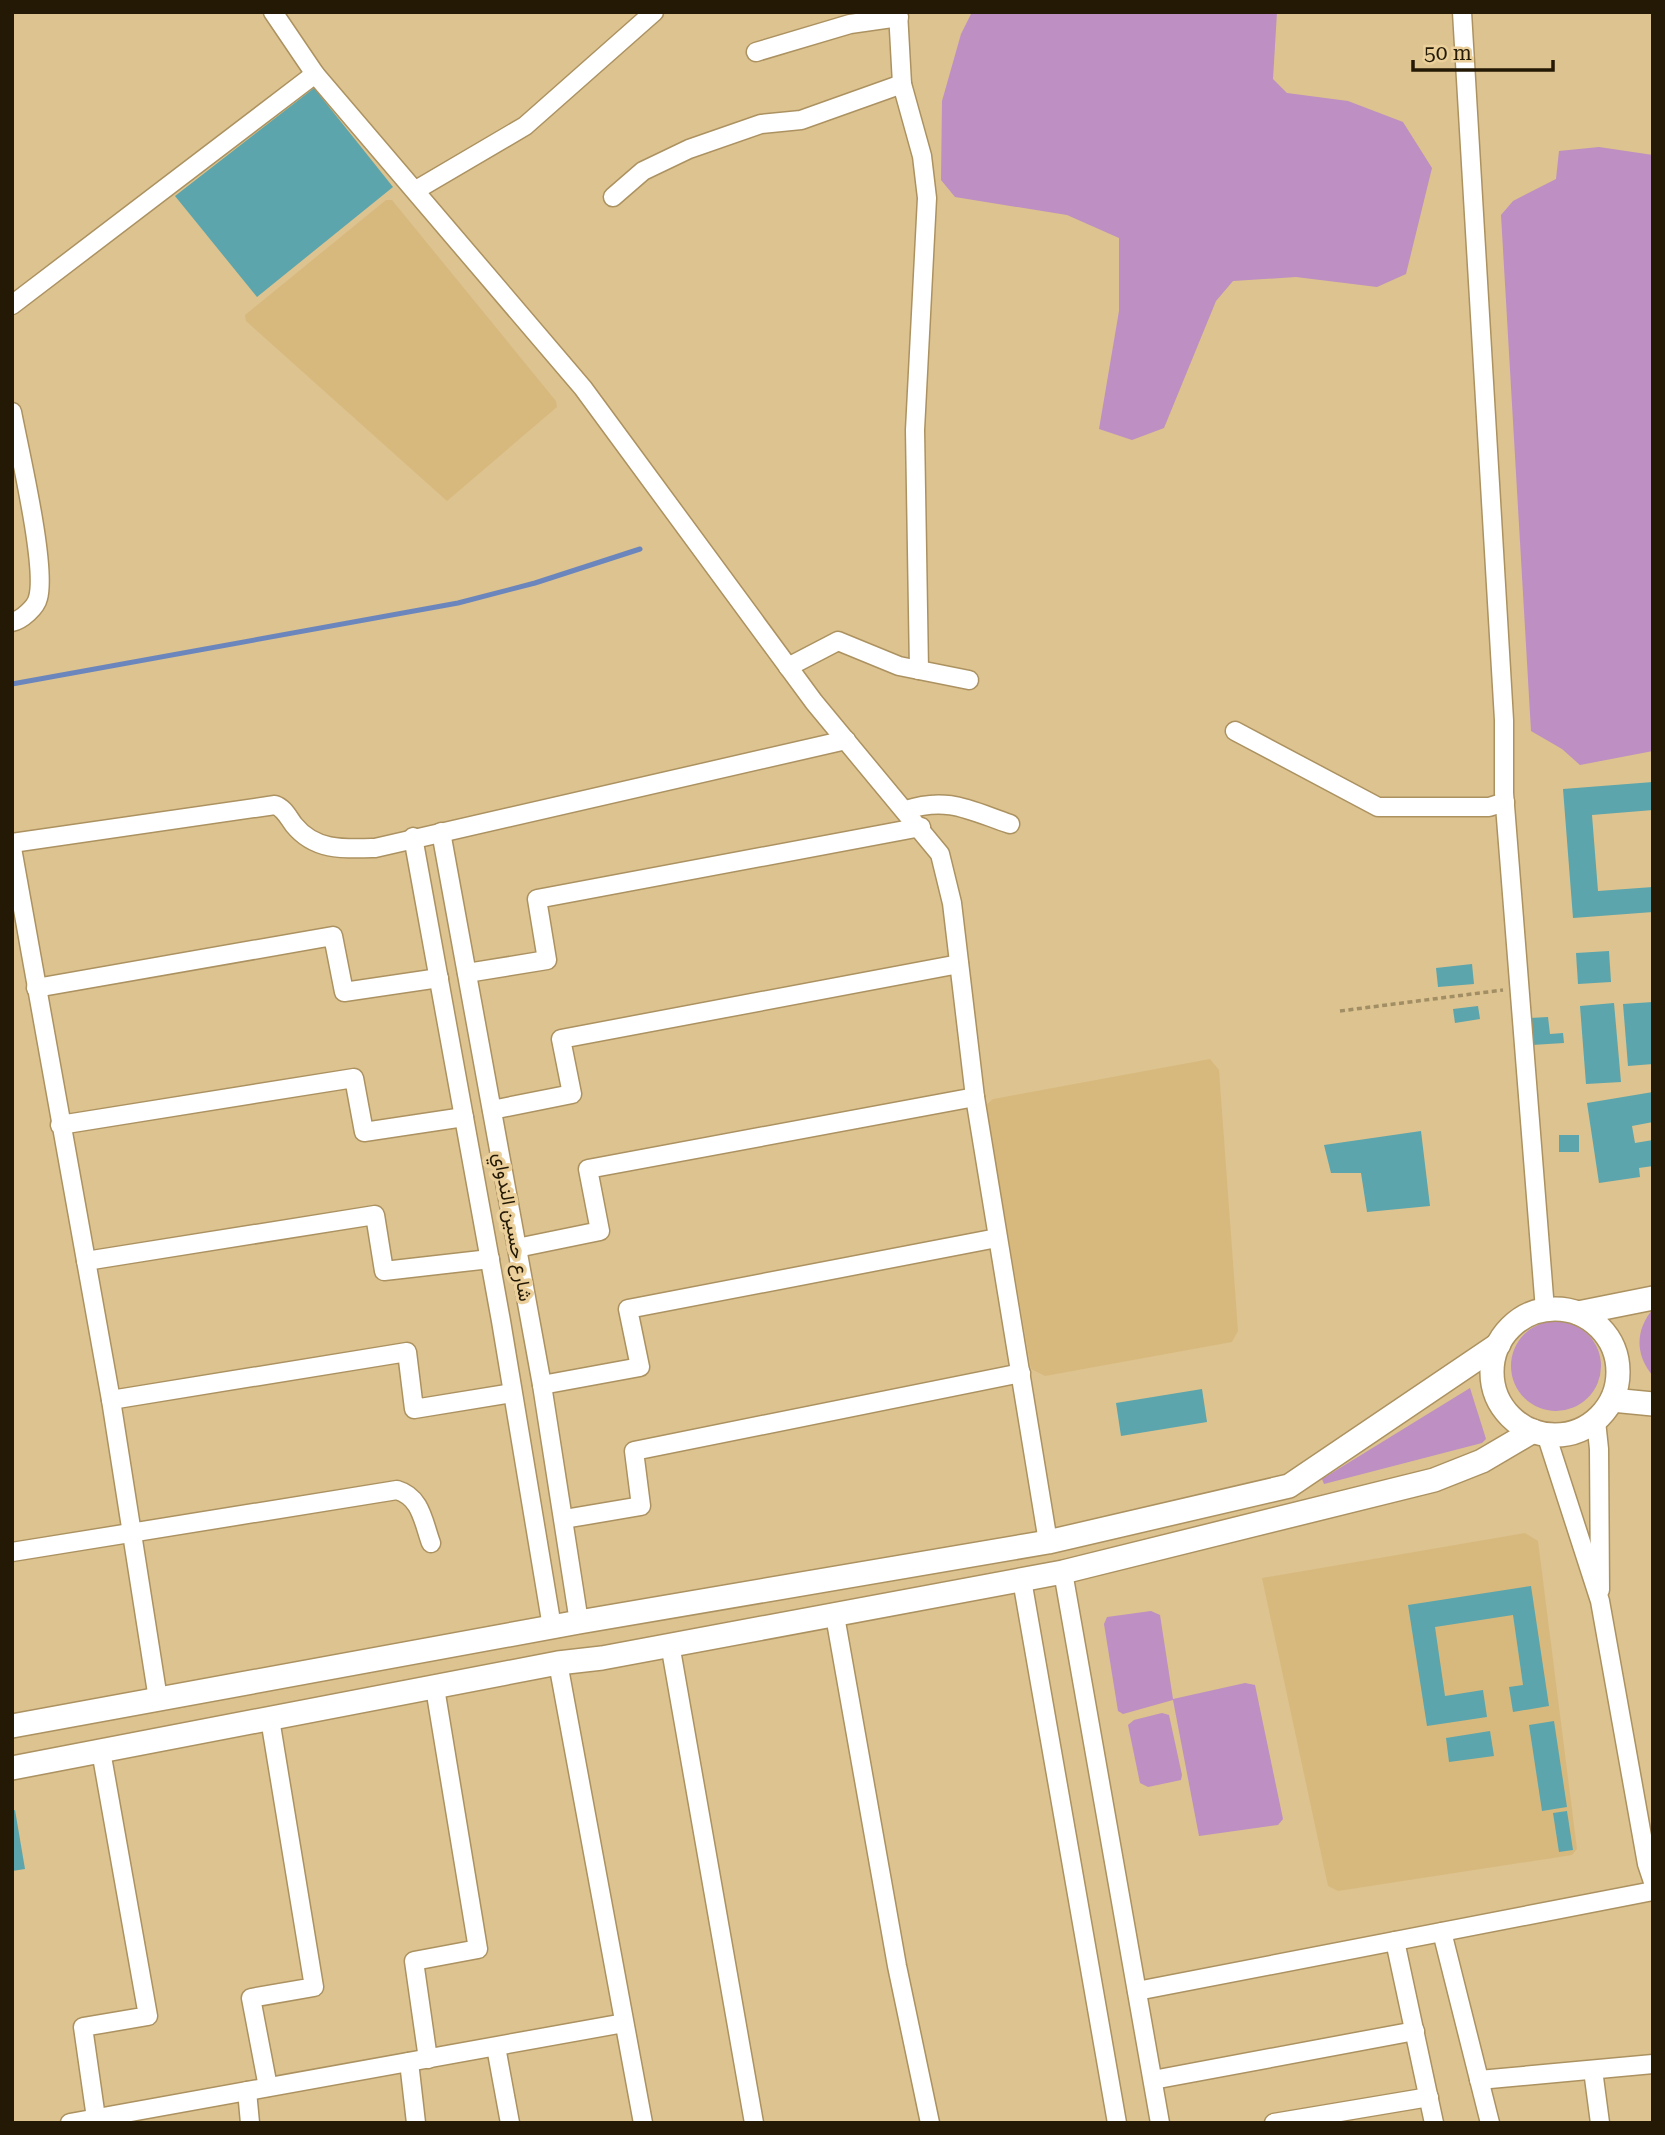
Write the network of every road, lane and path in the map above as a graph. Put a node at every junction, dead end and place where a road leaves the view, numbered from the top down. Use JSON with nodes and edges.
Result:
{"nodes":[{"id":1,"x":273,"y":12,"type":"edge"},
{"id":2,"x":654,"y":12,"type":"edge"},
{"id":3,"x":1462,"y":12,"type":"edge"},
{"id":4,"x":898,"y":14,"type":"edge"},
{"id":5,"x":756,"y":52,"type":"dead end"},
{"id":6,"x":315,"y":74,"type":"junction"},
{"id":7,"x":902,"y":84,"type":"junction"},
{"id":8,"x":416,"y":190,"type":"junction"},
{"id":9,"x":613,"y":197,"type":"dead end"},
{"id":10,"x":12,"y":305,"type":"edge"},
{"id":11,"x":12,"y":412,"type":"edge"},
{"id":12,"x":12,"y":622,"type":"edge"},
{"id":13,"x":788,"y":667,"type":"junction"},
{"id":14,"x":919,"y":670,"type":"junction"},
{"id":15,"x":969,"y":680,"type":"dead end"},
{"id":16,"x":1235,"y":731,"type":"dead end"},
{"id":17,"x":846,"y":740,"type":"junction"},
{"id":18,"x":1505,"y":798,"type":"junction"},
{"id":19,"x":906,"y":810,"type":"junction"},
{"id":20,"x":1010,"y":824,"type":"dead end"},
{"id":21,"x":920,"y":827,"type":"junction"},
{"id":22,"x":441,"y":832,"type":"junction"},
{"id":23,"x":413,"y":837,"type":"junction"},
{"id":24,"x":12,"y":846,"type":"edge"},
{"id":25,"x":958,"y":964,"type":"junction"},
{"id":26,"x":467,"y":973,"type":"junction"},
{"id":27,"x":439,"y":978,"type":"junction"},
{"id":28,"x":36,"y":988,"type":"junction"},
{"id":29,"x":1519,"y":988,"type":"junction"},
{"id":30,"x":1339,"y":1011,"type":"dead end"},
{"id":31,"x":975,"y":1097,"type":"junction"},
{"id":32,"x":492,"y":1110,"type":"junction"},
{"id":33,"x":464,"y":1117,"type":"junction"},
{"id":34,"x":60,"y":1125,"type":"junction"},
{"id":35,"x":997,"y":1238,"type":"junction"},
{"id":36,"x":517,"y":1248,"type":"junction"},
{"id":37,"x":490,"y":1259,"type":"junction"},
{"id":38,"x":86,"y":1261,"type":"junction"},
{"id":39,"x":1653,"y":1298,"type":"edge"},
{"id":40,"x":1545,"y":1310,"type":"junction"},
{"id":41,"x":1577,"y":1313,"type":"junction"},
{"id":42,"x":1499,"y":1344,"type":"junction"},
{"id":43,"x":1021,"y":1373,"type":"junction"},
{"id":44,"x":542,"y":1385,"type":"junction"},
{"id":45,"x":512,"y":1393,"type":"junction"},
{"id":46,"x":1612,"y":1400,"type":"junction"},
{"id":47,"x":111,"y":1401,"type":"junction"},
{"id":48,"x":1653,"y":1404,"type":"edge"},
{"id":49,"x":1596,"y":1421,"type":"junction"},
{"id":50,"x":1540,"y":1433,"type":"junction"},
{"id":51,"x":564,"y":1519,"type":"junction"},
{"id":52,"x":130,"y":1533,"type":"junction"},
{"id":53,"x":1048,"y":1542,"type":"junction"},
{"id":54,"x":431,"y":1543,"type":"dead end"},
{"id":55,"x":12,"y":1552,"type":"edge"},
{"id":56,"x":1063,"y":1572,"type":"junction"},
{"id":57,"x":1022,"y":1580,"type":"junction"},
{"id":58,"x":1600,"y":1601,"type":"junction"},
{"id":59,"x":835,"y":1615,"type":"junction"},
{"id":60,"x":579,"y":1622,"type":"junction"},
{"id":61,"x":552,"y":1627,"type":"junction"},
{"id":62,"x":670,"y":1644,"type":"junction"},
{"id":63,"x":558,"y":1663,"type":"junction"},
{"id":64,"x":435,"y":1688,"type":"junction"},
{"id":65,"x":158,"y":1699,"type":"junction"},
{"id":66,"x":270,"y":1719,"type":"junction"},
{"id":67,"x":12,"y":1726,"type":"edge"},
{"id":68,"x":101,"y":1751,"type":"junction"},
{"id":69,"x":12,"y":1768,"type":"edge"},
{"id":70,"x":1646,"y":1831,"type":"edge"},
{"id":71,"x":1653,"y":1882,"type":"edge"},
{"id":72,"x":1653,"y":1891,"type":"edge"},
{"id":73,"x":1442,"y":1932,"type":"junction"},
{"id":74,"x":1395,"y":1941,"type":"junction"},
{"id":75,"x":1137,"y":1991,"type":"junction"},
{"id":76,"x":624,"y":2023,"type":"junction"},
{"id":77,"x":1415,"y":2031,"type":"junction"},
{"id":78,"x":496,"y":2046,"type":"junction"},
{"id":79,"x":428,"y":2059,"type":"junction"},
{"id":80,"x":410,"y":2062,"type":"junction"},
{"id":81,"x":1653,"y":2064,"type":"edge"},
{"id":82,"x":1593,"y":2070,"type":"junction"},
{"id":83,"x":1153,"y":2080,"type":"junction"},
{"id":84,"x":1479,"y":2080,"type":"junction"},
{"id":85,"x":268,"y":2087,"type":"junction"},
{"id":86,"x":247,"y":2091,"type":"junction"},
{"id":87,"x":1429,"y":2097,"type":"junction"},
{"id":88,"x":83,"y":2121,"type":"edge"},
{"id":89,"x":250,"y":2123,"type":"edge"},
{"id":90,"x":416,"y":2123,"type":"edge"},
{"id":91,"x":510,"y":2123,"type":"edge"},
{"id":92,"x":643,"y":2123,"type":"edge"},
{"id":93,"x":754,"y":2123,"type":"edge"},
{"id":94,"x":930,"y":2123,"type":"edge"},
{"id":95,"x":1117,"y":2123,"type":"edge"},
{"id":96,"x":1160,"y":2123,"type":"edge"},
{"id":97,"x":1274,"y":2123,"type":"edge"},
{"id":98,"x":1434,"y":2123,"type":"edge"},
{"id":99,"x":1490,"y":2123,"type":"edge"},
{"id":100,"x":1600,"y":2123,"type":"edge"}],
"edges":[{"from":1,"to":6,"type":"street"},
{"from":2,"to":8,"type":"street"},
{"from":3,"to":18,"type":"street"},
{"from":4,"to":5,"type":"street"},
{"from":4,"to":7,"type":"street"},
{"from":6,"to":8,"type":"street"},
{"from":6,"to":10,"type":"street"},
{"from":7,"to":9,"type":"street"},
{"from":7,"to":14,"type":"street"},
{"from":8,"to":13,"type":"street"},
{"from":11,"to":12,"type":"street"},
{"from":13,"to":14,"type":"street"},
{"from":13,"to":17,"type":"street"},
{"from":14,"to":15,"type":"street"},
{"from":16,"to":18,"type":"street"},
{"from":17,"to":19,"type":"street"},
{"from":17,"to":22,"type":"street"},
{"from":18,"to":29,"type":"street"},
{"from":19,"to":20,"type":"street"},
{"from":19,"to":21,"type":"street"},
{"from":21,"to":25,"type":"street"},
{"from":21,"to":26,"type":"street"},
{"from":22,"to":23,"type":"street"},
{"from":22,"to":26,"type":"street","name":"شارع حسين الندواي"},
{"from":23,"to":24,"type":"street"},
{"from":23,"to":27,"type":"street","name":"شارع حسين الندواي"},
{"from":24,"to":28,"type":"street"},
{"from":25,"to":31,"type":"street"},
{"from":25,"to":32,"type":"street"},
{"from":26,"to":32,"type":"street","name":"شارع حسين الندواي"},
{"from":27,"to":28,"type":"street"},
{"from":27,"to":33,"type":"street","name":"شارع حسين الندواي"},
{"from":28,"to":34,"type":"street"},
{"from":29,"to":30,"type":"path"},
{"from":29,"to":40,"type":"street"},
{"from":31,"to":35,"type":"street"},
{"from":31,"to":36,"type":"street"},
{"from":32,"to":36,"type":"street","name":"شارع حسين الندواي"},
{"from":33,"to":34,"type":"street"},
{"from":33,"to":37,"type":"street","name":"شارع حسين الندواي"},
{"from":34,"to":38,"type":"street"},
{"from":35,"to":43,"type":"street"},
{"from":35,"to":44,"type":"street"},
{"from":36,"to":44,"type":"street","name":"شارع حسين الندواي"},
{"from":37,"to":38,"type":"street"},
{"from":37,"to":45,"type":"street","name":"شارع حسين الندواي"},
{"from":38,"to":47,"type":"street"},
{"from":39,"to":41,"type":"main road"},
{"from":40,"to":41,"type":"main road"},
{"from":40,"to":42,"type":"main road"},
{"from":41,"to":46,"type":"main road"},
{"from":42,"to":50,"type":"main road"},
{"from":42,"to":53,"type":"main road"},
{"from":43,"to":51,"type":"street"},
{"from":43,"to":53,"type":"street"},
{"from":44,"to":51,"type":"street","name":"شارع حسين الندواي"},
{"from":45,"to":47,"type":"street"},
{"from":45,"to":61,"type":"street","name":"شارع حسين الندواي"},
{"from":46,"to":48,"type":"main road"},
{"from":46,"to":49,"type":"main road"},
{"from":47,"to":52,"type":"street"},
{"from":49,"to":50,"type":"main road"},
{"from":49,"to":58,"type":"street"},
{"from":50,"to":56,"type":"main road"},
{"from":50,"to":58,"type":"street"},
{"from":51,"to":60,"type":"street","name":"شارع حسين الندواي"},
{"from":52,"to":54,"type":"street"},
{"from":52,"to":55,"type":"street"},
{"from":52,"to":65,"type":"street"},
{"from":53,"to":60,"type":"main road"},
{"from":56,"to":57,"type":"main road"},
{"from":56,"to":75,"type":"street"},
{"from":57,"to":59,"type":"main road"},
{"from":57,"to":95,"type":"street"},
{"from":58,"to":70,"type":"street"},
{"from":59,"to":62,"type":"main road"},
{"from":59,"to":94,"type":"street"},
{"from":60,"to":61,"type":"main road"},
{"from":61,"to":65,"type":"main road"},
{"from":62,"to":63,"type":"main road"},
{"from":62,"to":93,"type":"street"},
{"from":63,"to":64,"type":"main road"},
{"from":63,"to":76,"type":"street"},
{"from":64,"to":66,"type":"main road"},
{"from":64,"to":79,"type":"street"},
{"from":65,"to":67,"type":"main road"},
{"from":66,"to":68,"type":"main road"},
{"from":66,"to":85,"type":"street"},
{"from":68,"to":69,"type":"main road"},
{"from":68,"to":88,"type":"street"},
{"from":70,"to":71,"type":"street"},
{"from":72,"to":73,"type":"street"},
{"from":73,"to":74,"type":"street"},
{"from":73,"to":84,"type":"street"},
{"from":74,"to":75,"type":"street"},
{"from":74,"to":77,"type":"street"},
{"from":75,"to":83,"type":"street"},
{"from":76,"to":78,"type":"street"},
{"from":76,"to":92,"type":"street"},
{"from":77,"to":83,"type":"street"},
{"from":77,"to":87,"type":"street"},
{"from":78,"to":79,"type":"street"},
{"from":78,"to":91,"type":"street"},
{"from":79,"to":80,"type":"street"},
{"from":80,"to":85,"type":"street"},
{"from":80,"to":90,"type":"street"},
{"from":81,"to":82,"type":"street"},
{"from":82,"to":84,"type":"street"},
{"from":82,"to":100,"type":"street"},
{"from":83,"to":96,"type":"street"},
{"from":84,"to":99,"type":"street"},
{"from":85,"to":86,"type":"street"},
{"from":86,"to":88,"type":"street"},
{"from":86,"to":89,"type":"street"},
{"from":87,"to":97,"type":"street"},
{"from":87,"to":98,"type":"street"}]}
